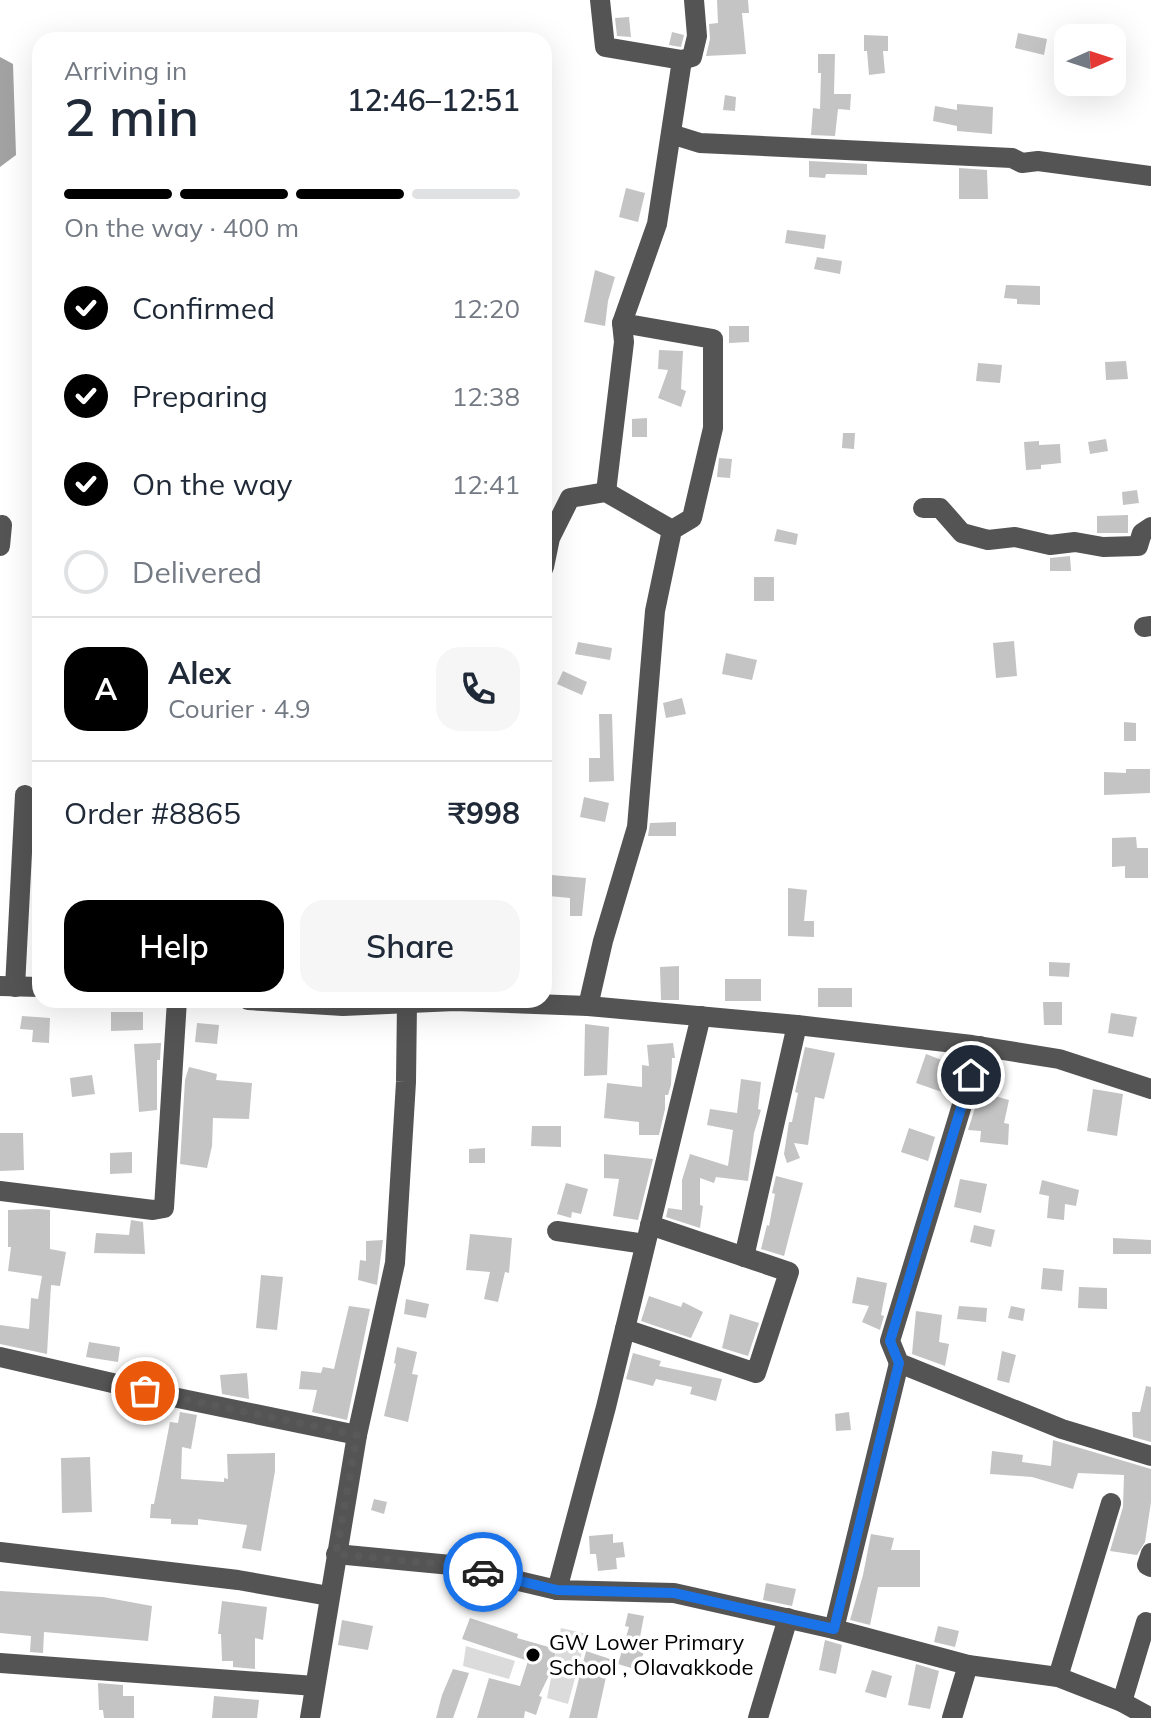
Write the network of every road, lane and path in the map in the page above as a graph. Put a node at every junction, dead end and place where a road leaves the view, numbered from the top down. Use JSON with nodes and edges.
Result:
{"nodes":[{"id":1,"x":600,"y":0,"type":"edge"},
{"id":2,"x":694,"y":0,"type":"edge"},
{"id":3,"x":682,"y":60,"type":"junction"},
{"id":4,"x":671,"y":134,"type":"junction"},
{"id":5,"x":1151,"y":176,"type":"edge"},
{"id":6,"x":622,"y":323,"type":"junction"},
{"id":7,"x":606,"y":492,"type":"junction"},
{"id":8,"x":923,"y":508,"type":"dead end"},
{"id":9,"x":2,"y":525,"type":"dead end"},
{"id":10,"x":1151,"y":527,"type":"edge"},
{"id":11,"x":672,"y":530,"type":"junction"},
{"id":12,"x":552,"y":534,"type":"edge"},
{"id":13,"x":0,"y":546,"type":"edge"},
{"id":14,"x":25,"y":795,"type":"dead end"},
{"id":15,"x":7,"y":986,"type":"edge"},
{"id":16,"x":32,"y":987,"type":"edge"},
{"id":17,"x":552,"y":1005,"type":"edge"},
{"id":18,"x":588,"y":1006,"type":"junction"},
{"id":19,"x":176,"y":1008,"type":"edge"},
{"id":20,"x":407,"y":1008,"type":"edge"},
{"id":21,"x":701,"y":1016,"type":"junction"},
{"id":22,"x":797,"y":1025,"type":"junction"},
{"id":23,"x":980,"y":1046,"type":"junction"},
{"id":24,"x":1151,"y":1089,"type":"edge"},
{"id":25,"x":0,"y":1191,"type":"edge"},
{"id":26,"x":557,"y":1231,"type":"dead end"},
{"id":27,"x":648,"y":1234,"type":"junction"},
{"id":28,"x":744,"y":1257,"type":"junction"},
{"id":29,"x":625,"y":1329,"type":"junction"},
{"id":30,"x":0,"y":1357,"type":"edge"},
{"id":31,"x":899,"y":1363,"type":"junction"},
{"id":32,"x":357,"y":1435,"type":"junction"},
{"id":33,"x":1151,"y":1456,"type":"edge"},
{"id":34,"x":1111,"y":1503,"type":"dead end"},
{"id":35,"x":0,"y":1552,"type":"edge"},
{"id":36,"x":1151,"y":1553,"type":"edge"},
{"id":37,"x":336,"y":1554,"type":"junction"},
{"id":38,"x":1151,"y":1567,"type":"edge"},
{"id":39,"x":557,"y":1590,"type":"junction"},
{"id":40,"x":329,"y":1596,"type":"junction"},
{"id":41,"x":788,"y":1618,"type":"junction"},
{"id":42,"x":1146,"y":1622,"type":"dead end"},
{"id":43,"x":834,"y":1629,"type":"junction"},
{"id":44,"x":0,"y":1663,"type":"edge"},
{"id":45,"x":968,"y":1665,"type":"junction"},
{"id":46,"x":1058,"y":1677,"type":"junction"},
{"id":47,"x":315,"y":1686,"type":"junction"},
{"id":48,"x":1122,"y":1702,"type":"junction"},
{"id":49,"x":310,"y":1718,"type":"edge"},
{"id":50,"x":758,"y":1718,"type":"edge"},
{"id":51,"x":952,"y":1718,"type":"edge"},
{"id":52,"x":1151,"y":1718,"type":"edge"}],
"edges":[{"from":1,"to":3,"type":"street"},
{"from":2,"to":3,"type":"street"},
{"from":3,"to":4,"type":"street"},
{"from":4,"to":5,"type":"street"},
{"from":4,"to":6,"type":"street"},
{"from":6,"to":7,"type":"street"},
{"from":6,"to":11,"type":"street"},
{"from":7,"to":11,"type":"street"},
{"from":7,"to":12,"type":"street"},
{"from":8,"to":10,"type":"street"},
{"from":9,"to":13,"type":"street"},
{"from":11,"to":18,"type":"street"},
{"from":14,"to":15,"type":"street"},
{"from":15,"to":16,"type":"street"},
{"from":17,"to":18,"type":"street"},
{"from":18,"to":21,"type":"street"},
{"from":19,"to":25,"type":"street"},
{"from":20,"to":32,"type":"street"},
{"from":21,"to":22,"type":"street"},
{"from":21,"to":27,"type":"street"},
{"from":22,"to":23,"type":"street"},
{"from":22,"to":28,"type":"street"},
{"from":23,"to":24,"type":"street"},
{"from":23,"to":31,"type":"street"},
{"from":26,"to":27,"type":"street"},
{"from":27,"to":28,"type":"street"},
{"from":27,"to":29,"type":"street"},
{"from":28,"to":29,"type":"street"},
{"from":29,"to":39,"type":"street"},
{"from":30,"to":32,"type":"street"},
{"from":31,"to":33,"type":"street"},
{"from":31,"to":43,"type":"street"},
{"from":32,"to":37,"type":"street"},
{"from":34,"to":46,"type":"street"},
{"from":35,"to":40,"type":"street"},
{"from":36,"to":38,"type":"street"},
{"from":37,"to":39,"type":"street"},
{"from":37,"to":40,"type":"street"},
{"from":39,"to":41,"type":"street"},
{"from":40,"to":47,"type":"street"},
{"from":41,"to":43,"type":"street"},
{"from":41,"to":50,"type":"street"},
{"from":42,"to":48,"type":"street"},
{"from":43,"to":45,"type":"street"},
{"from":44,"to":47,"type":"street"},
{"from":45,"to":46,"type":"street"},
{"from":45,"to":51,"type":"street"},
{"from":46,"to":48,"type":"street"},
{"from":47,"to":49,"type":"street"},
{"from":48,"to":52,"type":"street"}]}
